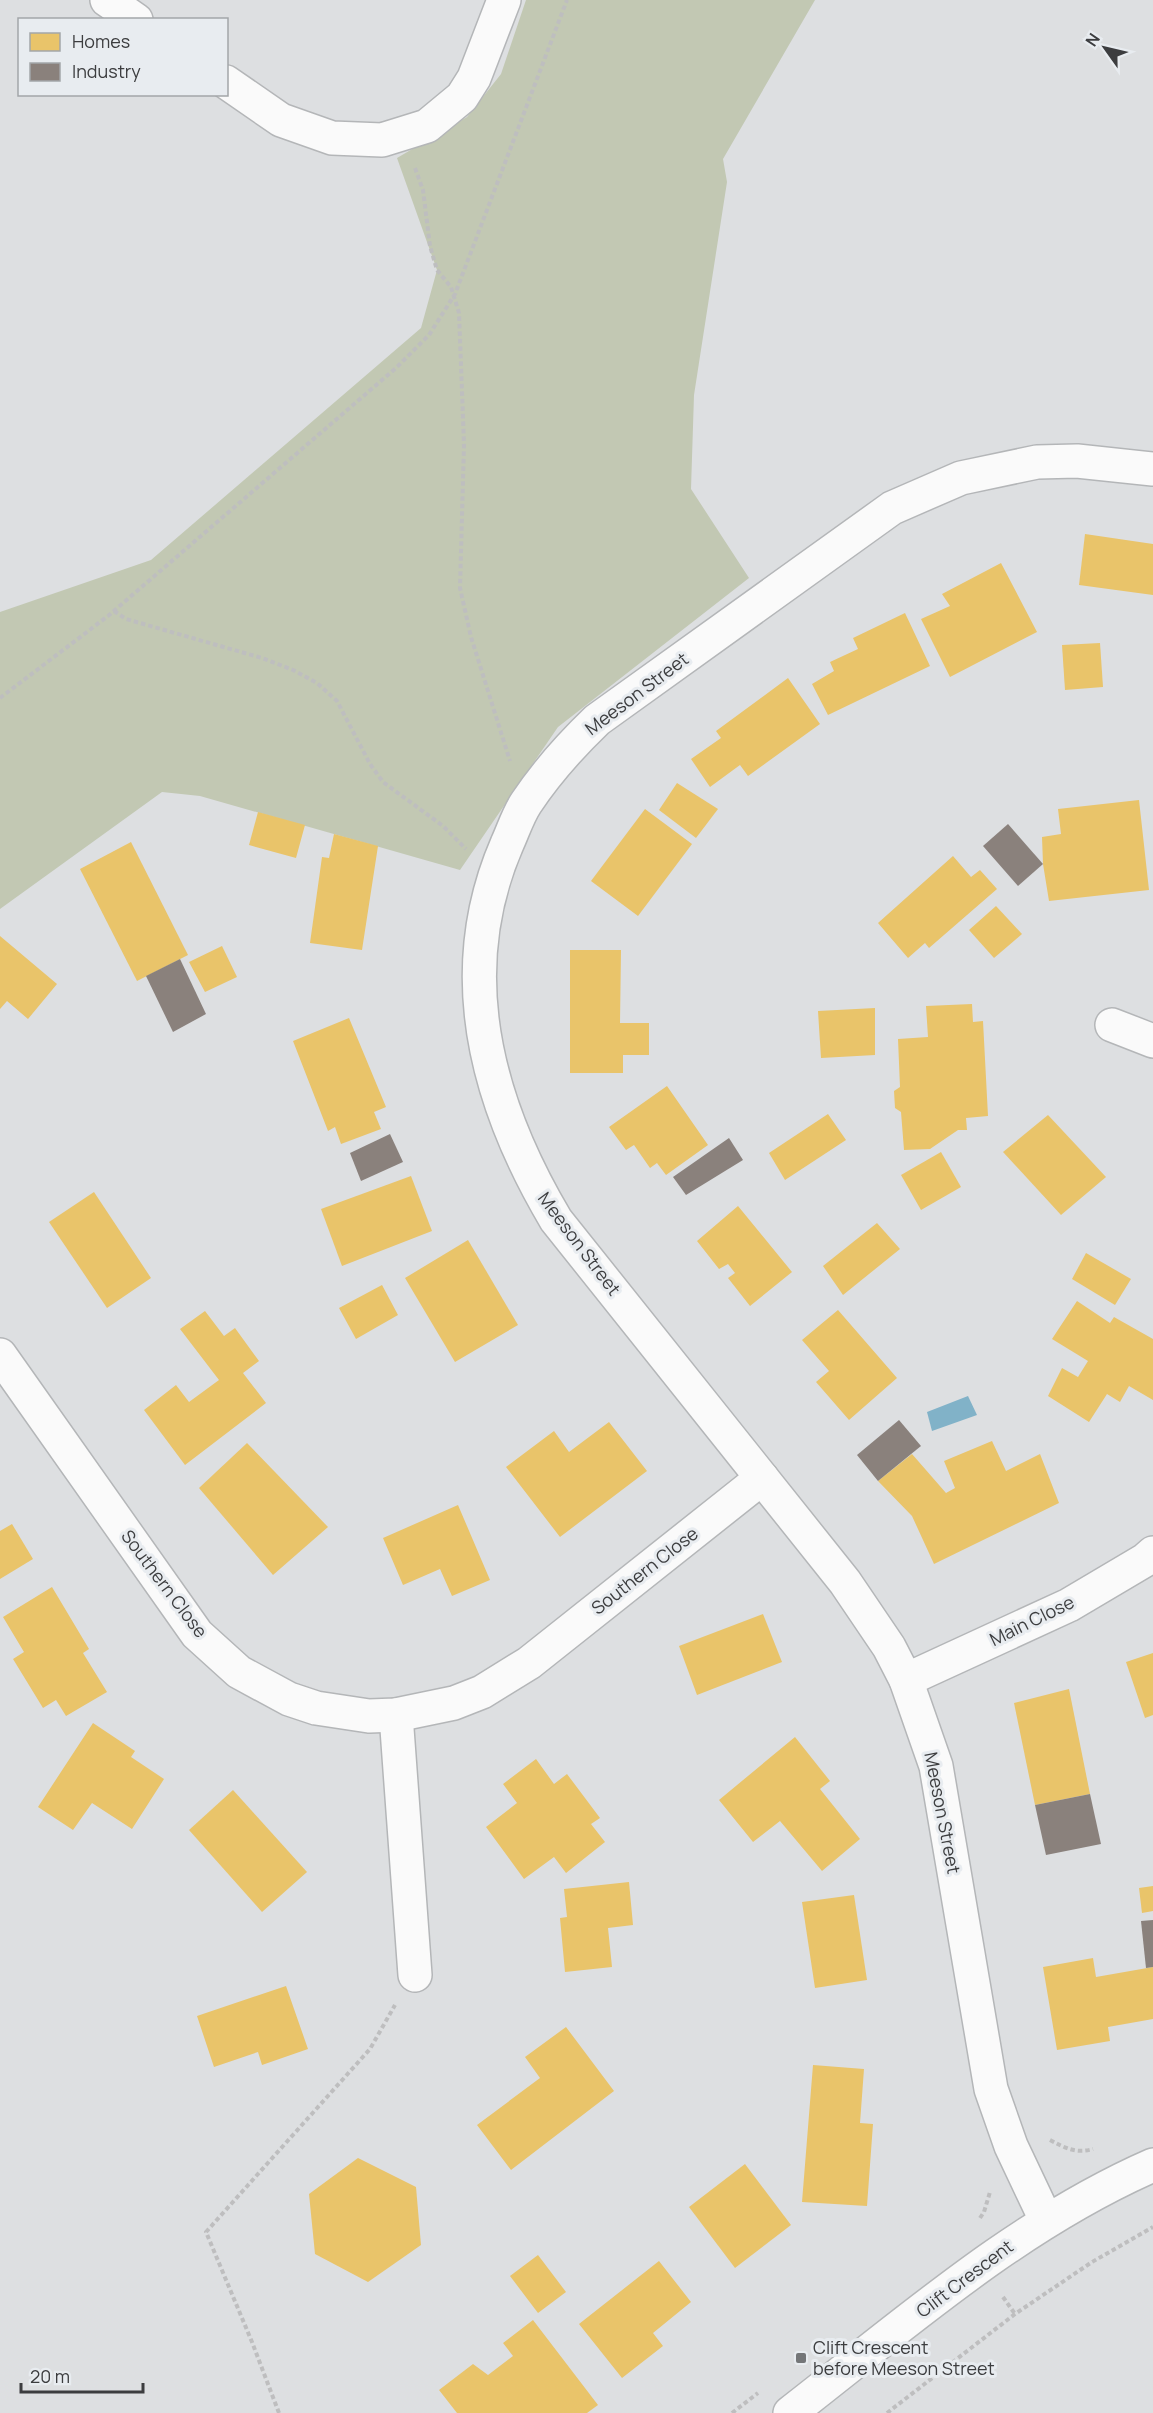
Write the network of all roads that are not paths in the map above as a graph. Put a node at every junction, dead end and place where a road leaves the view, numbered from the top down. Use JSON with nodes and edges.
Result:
{"nodes":[{"id":1,"x":107,"y":0,"type":"edge"},
{"id":2,"x":504,"y":0,"type":"edge"},
{"id":3,"x":133,"y":18,"type":"edge"},
{"id":4,"x":228,"y":83,"type":"edge"},
{"id":5,"x":1153,"y":469,"type":"edge"},
{"id":6,"x":1112,"y":1025,"type":"dead end"},
{"id":7,"x":1153,"y":1041,"type":"edge"},
{"id":8,"x":0,"y":1355,"type":"edge"},
{"id":9,"x":762,"y":1478,"type":"junction"},
{"id":10,"x":1153,"y":1553,"type":"edge"},
{"id":11,"x":906,"y":1680,"type":"junction"},
{"id":12,"x":396,"y":1715,"type":"junction"},
{"id":13,"x":415,"y":1975,"type":"road end"},
{"id":14,"x":1153,"y":2165,"type":"edge"},
{"id":15,"x":1046,"y":2220,"type":"junction"},
{"id":16,"x":790,"y":2413,"type":"edge"}],
"edges":[{"from":1,"to":3,"type":"street"},
{"from":2,"to":4,"type":"street"},
{"from":5,"to":9,"type":"street","name":"Meeson Street"},
{"from":6,"to":7,"type":"street"},
{"from":8,"to":12,"type":"street","name":"Southern Close"},
{"from":9,"to":11,"type":"street","name":"Meeson Street"},
{"from":9,"to":12,"type":"street","name":"Southern Close"},
{"from":10,"to":11,"type":"street","name":"Main Close"},
{"from":11,"to":15,"type":"street","name":"Meeson Street"},
{"from":12,"to":13,"type":"street"},
{"from":14,"to":15,"type":"street","name":"Clift Crescent"},
{"from":15,"to":16,"type":"street","name":"Clift Crescent"}]}
